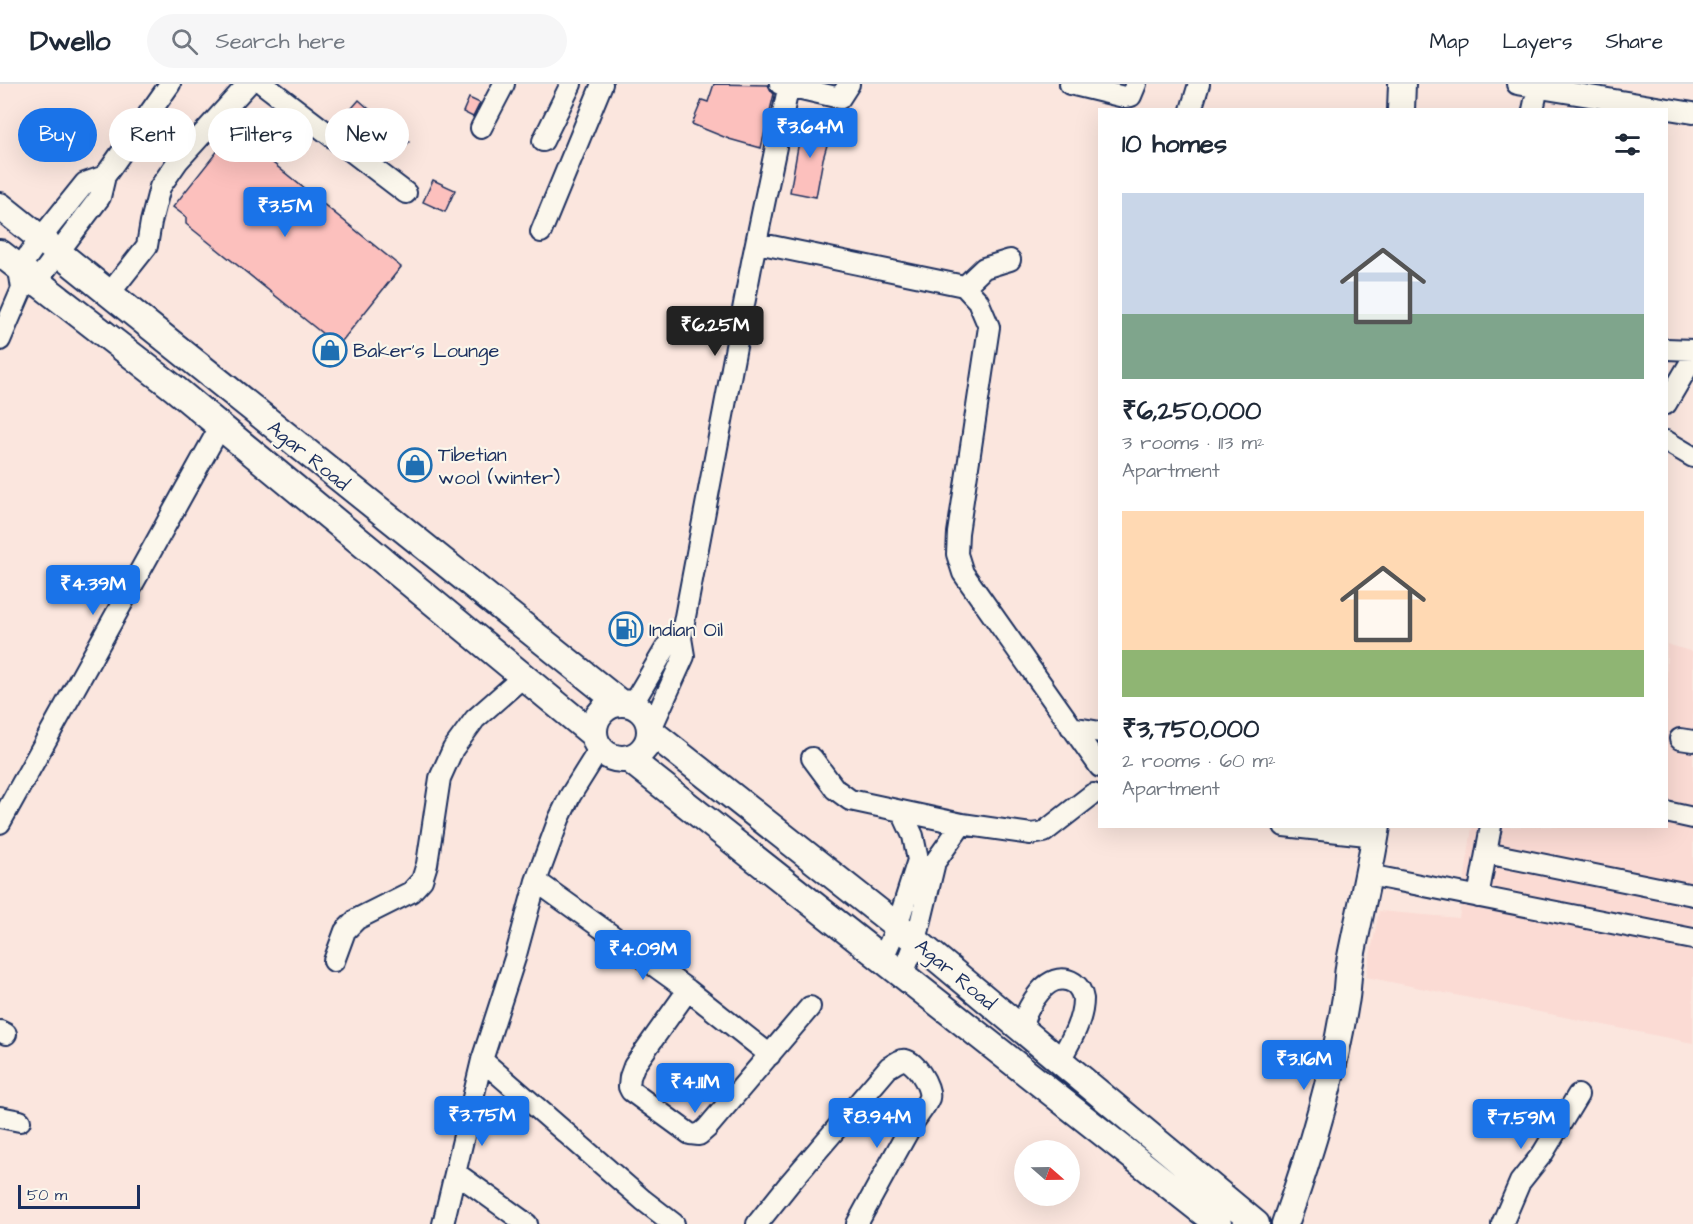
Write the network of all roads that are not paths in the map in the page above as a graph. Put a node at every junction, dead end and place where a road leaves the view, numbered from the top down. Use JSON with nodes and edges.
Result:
{"nodes":[{"id":1,"x":170,"y":84,"type":"edge"},
{"id":2,"x":248,"y":84,"type":"edge"},
{"id":3,"x":263,"y":84,"type":"edge"},
{"id":4,"x":504,"y":84,"type":"edge"},
{"id":5,"x":571,"y":84,"type":"edge"},
{"id":6,"x":602,"y":84,"type":"edge"},
{"id":7,"x":849,"y":84,"type":"edge"},
{"id":8,"x":1070,"y":84,"type":"edge"},
{"id":9,"x":1136,"y":84,"type":"edge"},
{"id":10,"x":1198,"y":84,"type":"edge"},
{"id":11,"x":1402,"y":84,"type":"edge"},
{"id":12,"x":1517,"y":84,"type":"edge"},
{"id":13,"x":786,"y":85,"type":"edge"},
{"id":14,"x":1538,"y":87,"type":"junction"},
{"id":15,"x":1192,"y":108,"type":"edge"},
{"id":16,"x":1401,"y":108,"type":"edge"},
{"id":17,"x":1533,"y":108,"type":"edge"},
{"id":18,"x":1663,"y":108,"type":"edge"},
{"id":19,"x":1668,"y":109,"type":"edge"},
{"id":20,"x":1693,"y":113,"type":"edge"},
{"id":21,"x":481,"y":128,"type":"dead end"},
{"id":22,"x":543,"y":141,"type":"dead end"},
{"id":23,"x":406,"y":193,"type":"dead end"},
{"id":24,"x":0,"y":206,"type":"edge"},
{"id":25,"x":541,"y":232,"type":"dead end"},
{"id":26,"x":757,"y":243,"type":"junction"},
{"id":27,"x":49,"y":246,"type":"junction"},
{"id":28,"x":0,"y":253,"type":"edge"},
{"id":29,"x":1010,"y":260,"type":"dead end"},
{"id":30,"x":26,"y":280,"type":"junction"},
{"id":31,"x":965,"y":286,"type":"junction"},
{"id":32,"x":109,"y":294,"type":"junction"},
{"id":33,"x":0,"y":340,"type":"edge"},
{"id":34,"x":1668,"y":349,"type":"edge"},
{"id":35,"x":1693,"y":350,"type":"edge"},
{"id":36,"x":1693,"y":358,"type":"edge"},
{"id":37,"x":1668,"y":401,"type":"edge"},
{"id":38,"x":220,"y":427,"type":"junction"},
{"id":39,"x":1668,"y":442,"type":"edge"},
{"id":40,"x":1693,"y":457,"type":"edge"},
{"id":41,"x":681,"y":638,"type":"junction"},
{"id":42,"x":524,"y":676,"type":"junction"},
{"id":43,"x":626,"y":704,"type":"junction"},
{"id":44,"x":1071,"y":727,"type":"junction"},
{"id":45,"x":650,"y":730,"type":"junction"},
{"id":46,"x":1098,"y":732,"type":"edge"},
{"id":47,"x":597,"y":742,"type":"junction"},
{"id":48,"x":812,"y":758,"type":"dead end"},
{"id":49,"x":629,"y":759,"type":"junction"},
{"id":50,"x":1098,"y":764,"type":"edge"},
{"id":51,"x":1093,"y":794,"type":"dead end"},
{"id":52,"x":902,"y":812,"type":"junction"},
{"id":53,"x":1668,"y":813,"type":"edge"},
{"id":54,"x":1693,"y":818,"type":"edge"},
{"id":55,"x":0,"y":823,"type":"edge"},
{"id":56,"x":962,"y":824,"type":"junction"},
{"id":57,"x":1321,"y":828,"type":"edge"},
{"id":58,"x":1491,"y":828,"type":"edge"},
{"id":59,"x":1376,"y":831,"type":"edge"},
{"id":60,"x":1486,"y":853,"type":"junction"},
{"id":61,"x":926,"y":861,"type":"junction"},
{"id":62,"x":1369,"y":875,"type":"junction"},
{"id":63,"x":536,"y":881,"type":"junction"},
{"id":64,"x":1693,"y":895,"type":"edge"},
{"id":65,"x":1478,"y":897,"type":"junction"},
{"id":66,"x":906,"y":933,"type":"junction"},
{"id":67,"x":1693,"y":939,"type":"edge"},
{"id":68,"x":883,"y":958,"type":"junction"},
{"id":69,"x":334,"y":961,"type":"dead end"},
{"id":70,"x":1349,"y":964,"type":"junction"},
{"id":71,"x":903,"y":974,"type":"junction"},
{"id":72,"x":688,"y":990,"type":"junction"},
{"id":73,"x":810,"y":1007,"type":"dead end"},
{"id":74,"x":1021,"y":1028,"type":"junction"},
{"id":75,"x":770,"y":1055,"type":"junction"},
{"id":76,"x":482,"y":1060,"type":"junction"},
{"id":77,"x":1060,"y":1060,"type":"junction"},
{"id":78,"x":1578,"y":1095,"type":"dead end"},
{"id":79,"x":0,"y":1117,"type":"edge"},
{"id":80,"x":20,"y":1121,"type":"dead end"},
{"id":81,"x":1132,"y":1121,"type":"junction"},
{"id":82,"x":1116,"y":1143,"type":"junction"},
{"id":83,"x":456,"y":1173,"type":"junction"},
{"id":84,"x":444,"y":1224,"type":"edge"},
{"id":85,"x":527,"y":1224,"type":"edge"},
{"id":86,"x":674,"y":1224,"type":"edge"},
{"id":87,"x":757,"y":1224,"type":"edge"},
{"id":88,"x":857,"y":1224,"type":"edge"},
{"id":89,"x":1218,"y":1224,"type":"edge"},
{"id":90,"x":1256,"y":1224,"type":"edge"},
{"id":91,"x":1271,"y":1224,"type":"edge"},
{"id":92,"x":1285,"y":1224,"type":"edge"},
{"id":93,"x":1502,"y":1224,"type":"edge"}],
"edges":[{"from":1,"to":27,"type":"street"},
{"from":2,"to":32,"type":"street"},
{"from":3,"to":23,"type":"street"},
{"from":4,"to":21,"type":"street"},
{"from":5,"to":22,"type":"street"},
{"from":6,"to":25,"type":"street"},
{"from":7,"to":13,"type":"street"},
{"from":8,"to":9,"type":"street"},
{"from":10,"to":15,"type":"street"},
{"from":11,"to":16,"type":"main road"},
{"from":12,"to":14,"type":"street"},
{"from":13,"to":26,"type":"street"},
{"from":14,"to":17,"type":"street"},
{"from":14,"to":18,"type":"street"},
{"from":19,"to":20,"type":"street"},
{"from":24,"to":27,"type":"main road","name":"Agar Road"},
{"from":26,"to":31,"type":"street"},
{"from":26,"to":41,"type":"street"},
{"from":27,"to":30,"type":"street"},
{"from":27,"to":32,"type":"main road","name":"Agar Road"},
{"from":28,"to":30,"type":"main road"},
{"from":29,"to":31,"type":"street"},
{"from":30,"to":33,"type":"street"},
{"from":30,"to":38,"type":"main road"},
{"from":31,"to":44,"type":"street"},
{"from":32,"to":43,"type":"main road","name":"Agar Road"},
{"from":34,"to":35,"type":"street"},
{"from":36,"to":37,"type":"street"},
{"from":38,"to":42,"type":"main road"},
{"from":38,"to":55,"type":"street"},
{"from":39,"to":40,"type":"street"},
{"from":41,"to":43,"type":"street"},
{"from":41,"to":45,"type":"street"},
{"from":42,"to":47,"type":"main road"},
{"from":42,"to":69,"type":"street"},
{"from":43,"to":45,"type":"main road","name":"Agar Road"},
{"from":43,"to":47,"type":"main road"},
{"from":44,"to":46,"type":"street"},
{"from":44,"to":50,"type":"street"},
{"from":45,"to":49,"type":"main road"},
{"from":45,"to":66,"type":"main road","name":"Agar Road"},
{"from":47,"to":49,"type":"main road"},
{"from":47,"to":63,"type":"street"},
{"from":48,"to":52,"type":"street"},
{"from":49,"to":68,"type":"main road"},
{"from":51,"to":56,"type":"street"},
{"from":52,"to":56,"type":"street"},
{"from":52,"to":61,"type":"street"},
{"from":53,"to":54,"type":"street"},
{"from":56,"to":61,"type":"street"},
{"from":57,"to":59,"type":"street"},
{"from":58,"to":60,"type":"street"},
{"from":59,"to":62,"type":"main road"},
{"from":60,"to":64,"type":"street"},
{"from":60,"to":65,"type":"street"},
{"from":61,"to":66,"type":"street"},
{"from":62,"to":65,"type":"street"},
{"from":62,"to":70,"type":"main road"},
{"from":63,"to":72,"type":"street"},
{"from":63,"to":76,"type":"street"},
{"from":65,"to":67,"type":"street"},
{"from":66,"to":68,"type":"street"},
{"from":66,"to":71,"type":"street"},
{"from":66,"to":74,"type":"main road","name":"Agar Road"},
{"from":68,"to":71,"type":"main road"},
{"from":70,"to":91,"type":"main road"},
{"from":70,"to":92,"type":"main road"},
{"from":71,"to":82,"type":"main road"},
{"from":72,"to":75,"type":"street"},
{"from":72,"to":75,"type":"street"},
{"from":73,"to":75,"type":"street"},
{"from":74,"to":77,"type":"main road","name":"Agar Road"},
{"from":74,"to":77,"type":"street"},
{"from":76,"to":83,"type":"street"},
{"from":76,"to":86,"type":"street"},
{"from":77,"to":81,"type":"main road","name":"Agar Road"},
{"from":78,"to":93,"type":"street"},
{"from":79,"to":80,"type":"street"},
{"from":81,"to":82,"type":"main road"},
{"from":81,"to":90,"type":"main road","name":"Agar Road"},
{"from":82,"to":89,"type":"main road"},
{"from":83,"to":84,"type":"street"},
{"from":83,"to":85,"type":"street"},
{"from":87,"to":88,"type":"street"}]}
